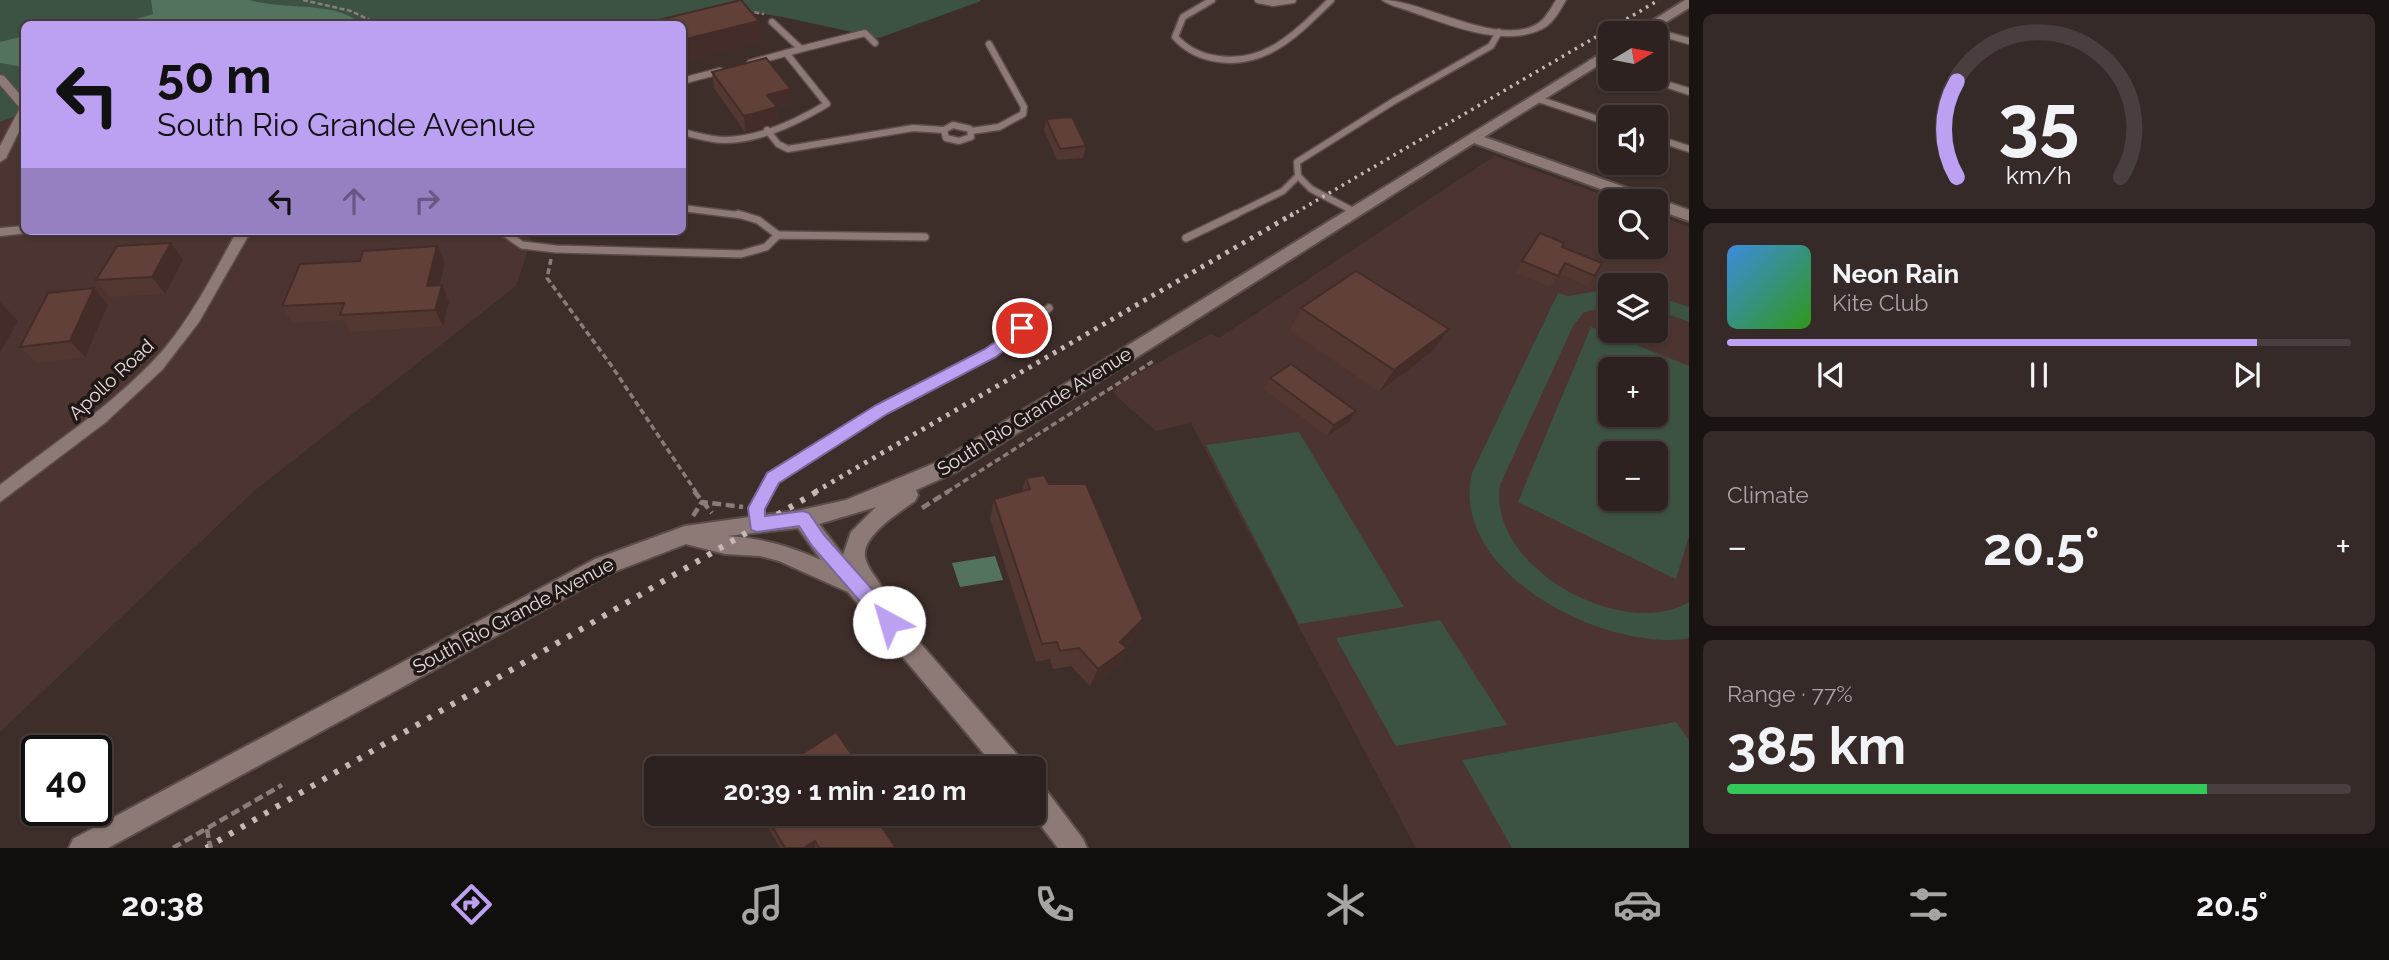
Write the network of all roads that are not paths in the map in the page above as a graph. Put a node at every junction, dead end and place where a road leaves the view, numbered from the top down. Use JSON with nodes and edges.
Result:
{"nodes":[{"id":1,"x":1212,"y":0,"type":"edge"},
{"id":2,"x":1258,"y":0,"type":"edge"},
{"id":3,"x":1293,"y":0,"type":"edge"},
{"id":4,"x":1331,"y":0,"type":"edge"},
{"id":5,"x":1387,"y":0,"type":"edge"},
{"id":6,"x":1561,"y":0,"type":"edge"},
{"id":7,"x":1689,"y":4,"type":"edge"},
{"id":8,"x":1659,"y":21,"type":"edge"},
{"id":9,"x":772,"y":22,"type":"dead end"},
{"id":10,"x":1499,"y":32,"type":"junction"},
{"id":11,"x":1668,"y":37,"type":"edge"},
{"id":12,"x":1689,"y":41,"type":"edge"},
{"id":13,"x":875,"y":43,"type":"dead end"},
{"id":14,"x":989,"y":44,"type":"dead end"},
{"id":15,"x":800,"y":49,"type":"junction"},
{"id":16,"x":786,"y":53,"type":"junction"},
{"id":17,"x":1598,"y":59,"type":"edge"},
{"id":18,"x":1593,"y":62,"type":"junction"},
{"id":19,"x":747,"y":63,"type":"edge"},
{"id":20,"x":1598,"y":63,"type":"edge"},
{"id":21,"x":721,"y":70,"type":"edge"},
{"id":22,"x":0,"y":78,"type":"edge"},
{"id":23,"x":686,"y":80,"type":"edge"},
{"id":24,"x":1668,"y":86,"type":"edge"},
{"id":25,"x":1689,"y":92,"type":"edge"},
{"id":26,"x":1535,"y":98,"type":"junction"},
{"id":27,"x":21,"y":104,"type":"edge"},
{"id":28,"x":21,"y":114,"type":"edge"},
{"id":29,"x":1598,"y":119,"type":"edge"},
{"id":30,"x":767,"y":130,"type":"junction"},
{"id":31,"x":944,"y":130,"type":"junction"},
{"id":32,"x":971,"y":131,"type":"junction"},
{"id":33,"x":686,"y":133,"type":"edge"},
{"id":34,"x":1473,"y":138,"type":"junction"},
{"id":35,"x":1668,"y":142,"type":"edge"},
{"id":36,"x":1689,"y":149,"type":"edge"},
{"id":37,"x":0,"y":158,"type":"edge"},
{"id":38,"x":1298,"y":176,"type":"junction"},
{"id":39,"x":1614,"y":189,"type":"edge"},
{"id":40,"x":1668,"y":208,"type":"edge"},
{"id":41,"x":686,"y":209,"type":"edge"},
{"id":42,"x":1355,"y":212,"type":"junction"},
{"id":43,"x":1689,"y":216,"type":"edge"},
{"id":44,"x":21,"y":230,"type":"edge"},
{"id":45,"x":0,"y":232,"type":"edge"},
{"id":46,"x":242,"y":235,"type":"edge"},
{"id":47,"x":506,"y":235,"type":"edge"},
{"id":48,"x":778,"y":235,"type":"junction"},
{"id":49,"x":925,"y":237,"type":"dead end"},
{"id":50,"x":1186,"y":238,"type":"dead end"},
{"id":51,"x":1049,"y":308,"type":"dead end"},
{"id":52,"x":949,"y":466,"type":"junction"},
{"id":53,"x":0,"y":495,"type":"edge"},
{"id":54,"x":803,"y":518,"type":"junction"},
{"id":55,"x":757,"y":525,"type":"junction"},
{"id":56,"x":685,"y":535,"type":"junction"},
{"id":57,"x":861,"y":588,"type":"junction"},
{"id":58,"x":889,"y":622,"type":"junction"},
{"id":59,"x":1002,"y":756,"type":"edge"},
{"id":60,"x":1046,"y":811,"type":"edge"},
{"id":61,"x":82,"y":848,"type":"edge"},
{"id":62,"x":1074,"y":848,"type":"edge"}],
"edges":[{"from":1,"to":4,"type":"lane"},
{"from":2,"to":3,"type":"lane"},
{"from":5,"to":10,"type":"street"},
{"from":6,"to":10,"type":"street"},
{"from":7,"to":8,"type":"street"},
{"from":9,"to":15,"type":"lane"},
{"from":10,"to":38,"type":"lane"},
{"from":11,"to":12,"type":"lane"},
{"from":13,"to":15,"type":"lane"},
{"from":14,"to":32,"type":"lane"},
{"from":15,"to":16,"type":"lane"},
{"from":16,"to":19,"type":"lane"},
{"from":16,"to":30,"type":"lane"},
{"from":17,"to":18,"type":"street","name":"South Rio Grande Avenue"},
{"from":18,"to":20,"type":"street"},
{"from":18,"to":26,"type":"street","name":"South Rio Grande Avenue"},
{"from":21,"to":23,"type":"lane"},
{"from":22,"to":27,"type":"street"},
{"from":24,"to":25,"type":"street"},
{"from":26,"to":29,"type":"lane"},
{"from":26,"to":34,"type":"street","name":"South Rio Grande Avenue"},
{"from":28,"to":37,"type":"street"},
{"from":30,"to":31,"type":"lane"},
{"from":30,"to":33,"type":"lane"},
{"from":31,"to":32,"type":"lane"},
{"from":31,"to":32,"type":"lane"},
{"from":34,"to":39,"type":"street"},
{"from":34,"to":42,"type":"street","name":"South Rio Grande Avenue"},
{"from":35,"to":36,"type":"lane"},
{"from":38,"to":42,"type":"lane"},
{"from":38,"to":50,"type":"lane"},
{"from":40,"to":43,"type":"street"},
{"from":41,"to":48,"type":"lane"},
{"from":42,"to":52,"type":"street","name":"South Rio Grande Avenue"},
{"from":44,"to":45,"type":"street"},
{"from":46,"to":53,"type":"street","name":"Apollo Road"},
{"from":47,"to":48,"type":"lane"},
{"from":48,"to":49,"type":"lane"},
{"from":51,"to":55,"type":"lane"},
{"from":52,"to":54,"type":"street","name":"South Rio Grande Avenue"},
{"from":52,"to":58,"type":"street"},
{"from":54,"to":55,"type":"street","name":"South Rio Grande Avenue"},
{"from":54,"to":57,"type":"street"},
{"from":55,"to":56,"type":"street","name":"South Rio Grande Avenue"},
{"from":56,"to":57,"type":"street"},
{"from":56,"to":61,"type":"street","name":"South Rio Grande Avenue"},
{"from":57,"to":58,"type":"street"},
{"from":58,"to":59,"type":"street"},
{"from":60,"to":62,"type":"street"}]}
